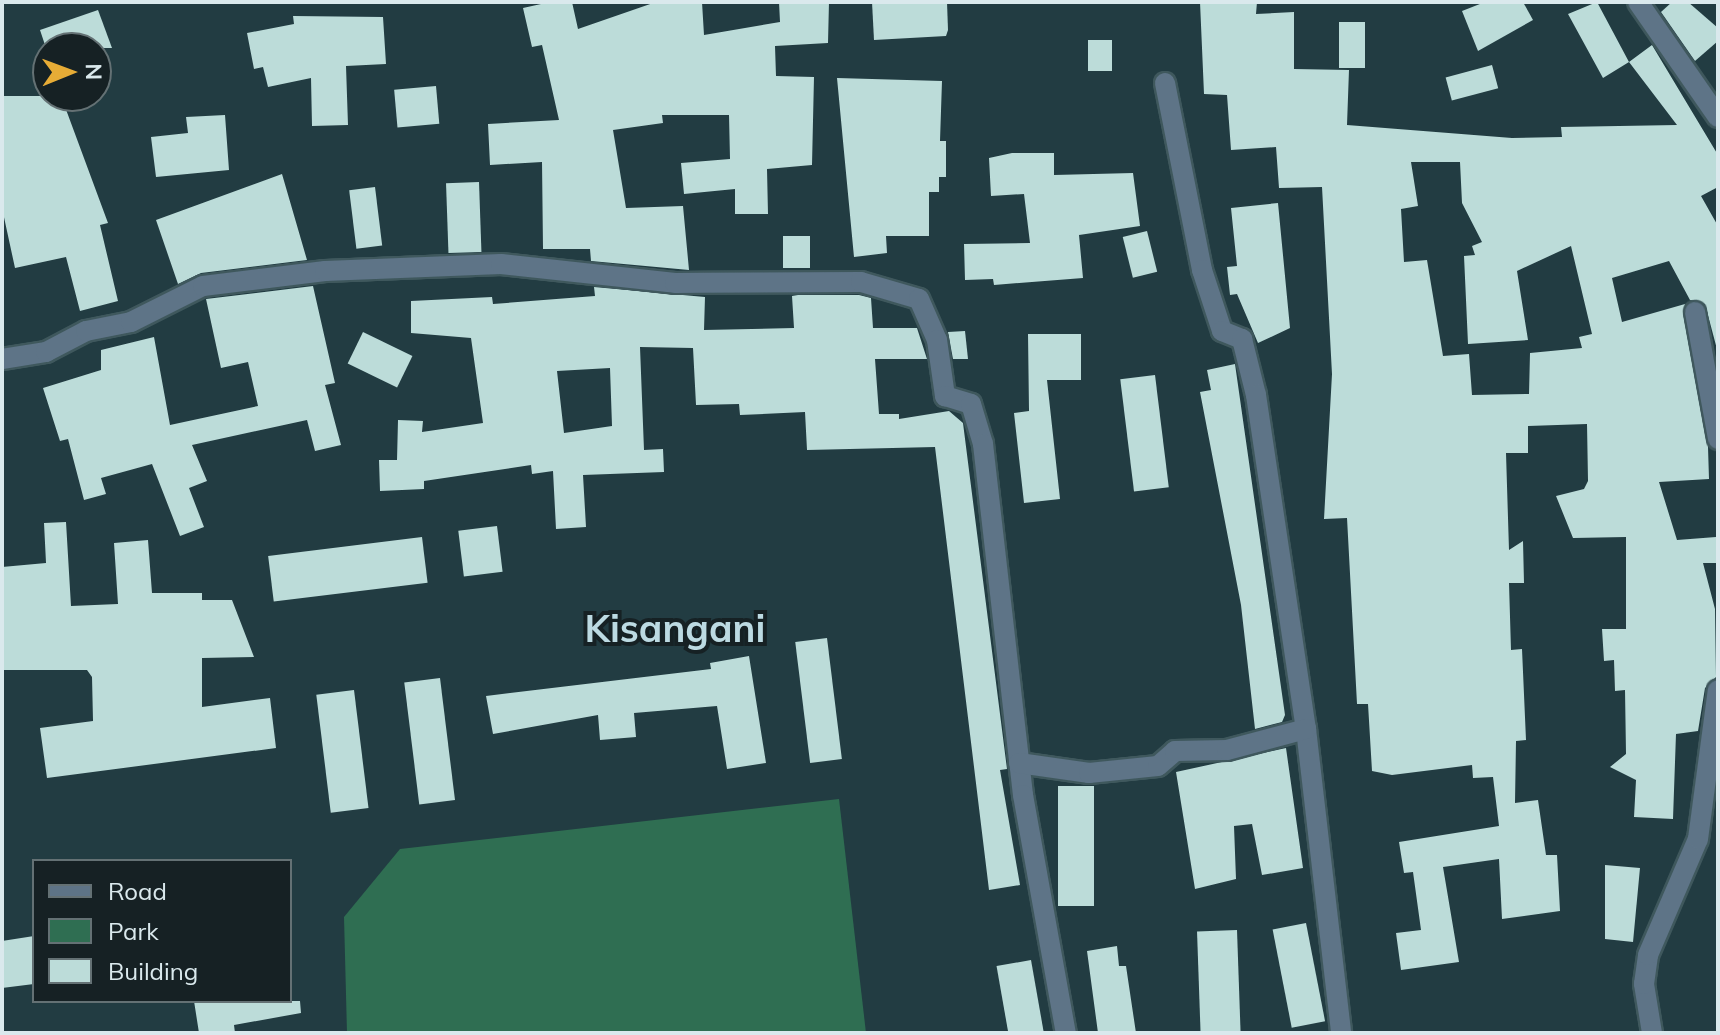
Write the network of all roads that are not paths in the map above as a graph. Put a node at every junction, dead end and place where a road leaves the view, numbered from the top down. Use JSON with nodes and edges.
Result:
{"nodes":[{"id":1,"x":1638,"y":2,"type":"edge"},
{"id":2,"x":1165,"y":83,"type":"dead end"},
{"id":3,"x":1718,"y":117,"type":"edge"},
{"id":4,"x":1695,"y":312,"type":"dead end"},
{"id":5,"x":2,"y":359,"type":"edge"},
{"id":6,"x":1718,"y":439,"type":"edge"},
{"id":7,"x":1718,"y":690,"type":"edge"},
{"id":8,"x":1306,"y":729,"type":"junction"},
{"id":9,"x":1019,"y":763,"type":"junction"},
{"id":10,"x":1066,"y":1033,"type":"edge"},
{"id":11,"x":1341,"y":1033,"type":"edge"},
{"id":12,"x":1652,"y":1033,"type":"edge"}],
"edges":[{"from":1,"to":3,"type":"street"},
{"from":2,"to":8,"type":"street"},
{"from":4,"to":6,"type":"street"},
{"from":5,"to":9,"type":"street"},
{"from":7,"to":12,"type":"street"},
{"from":8,"to":9,"type":"street"},
{"from":8,"to":11,"type":"street"},
{"from":9,"to":10,"type":"street"}]}
